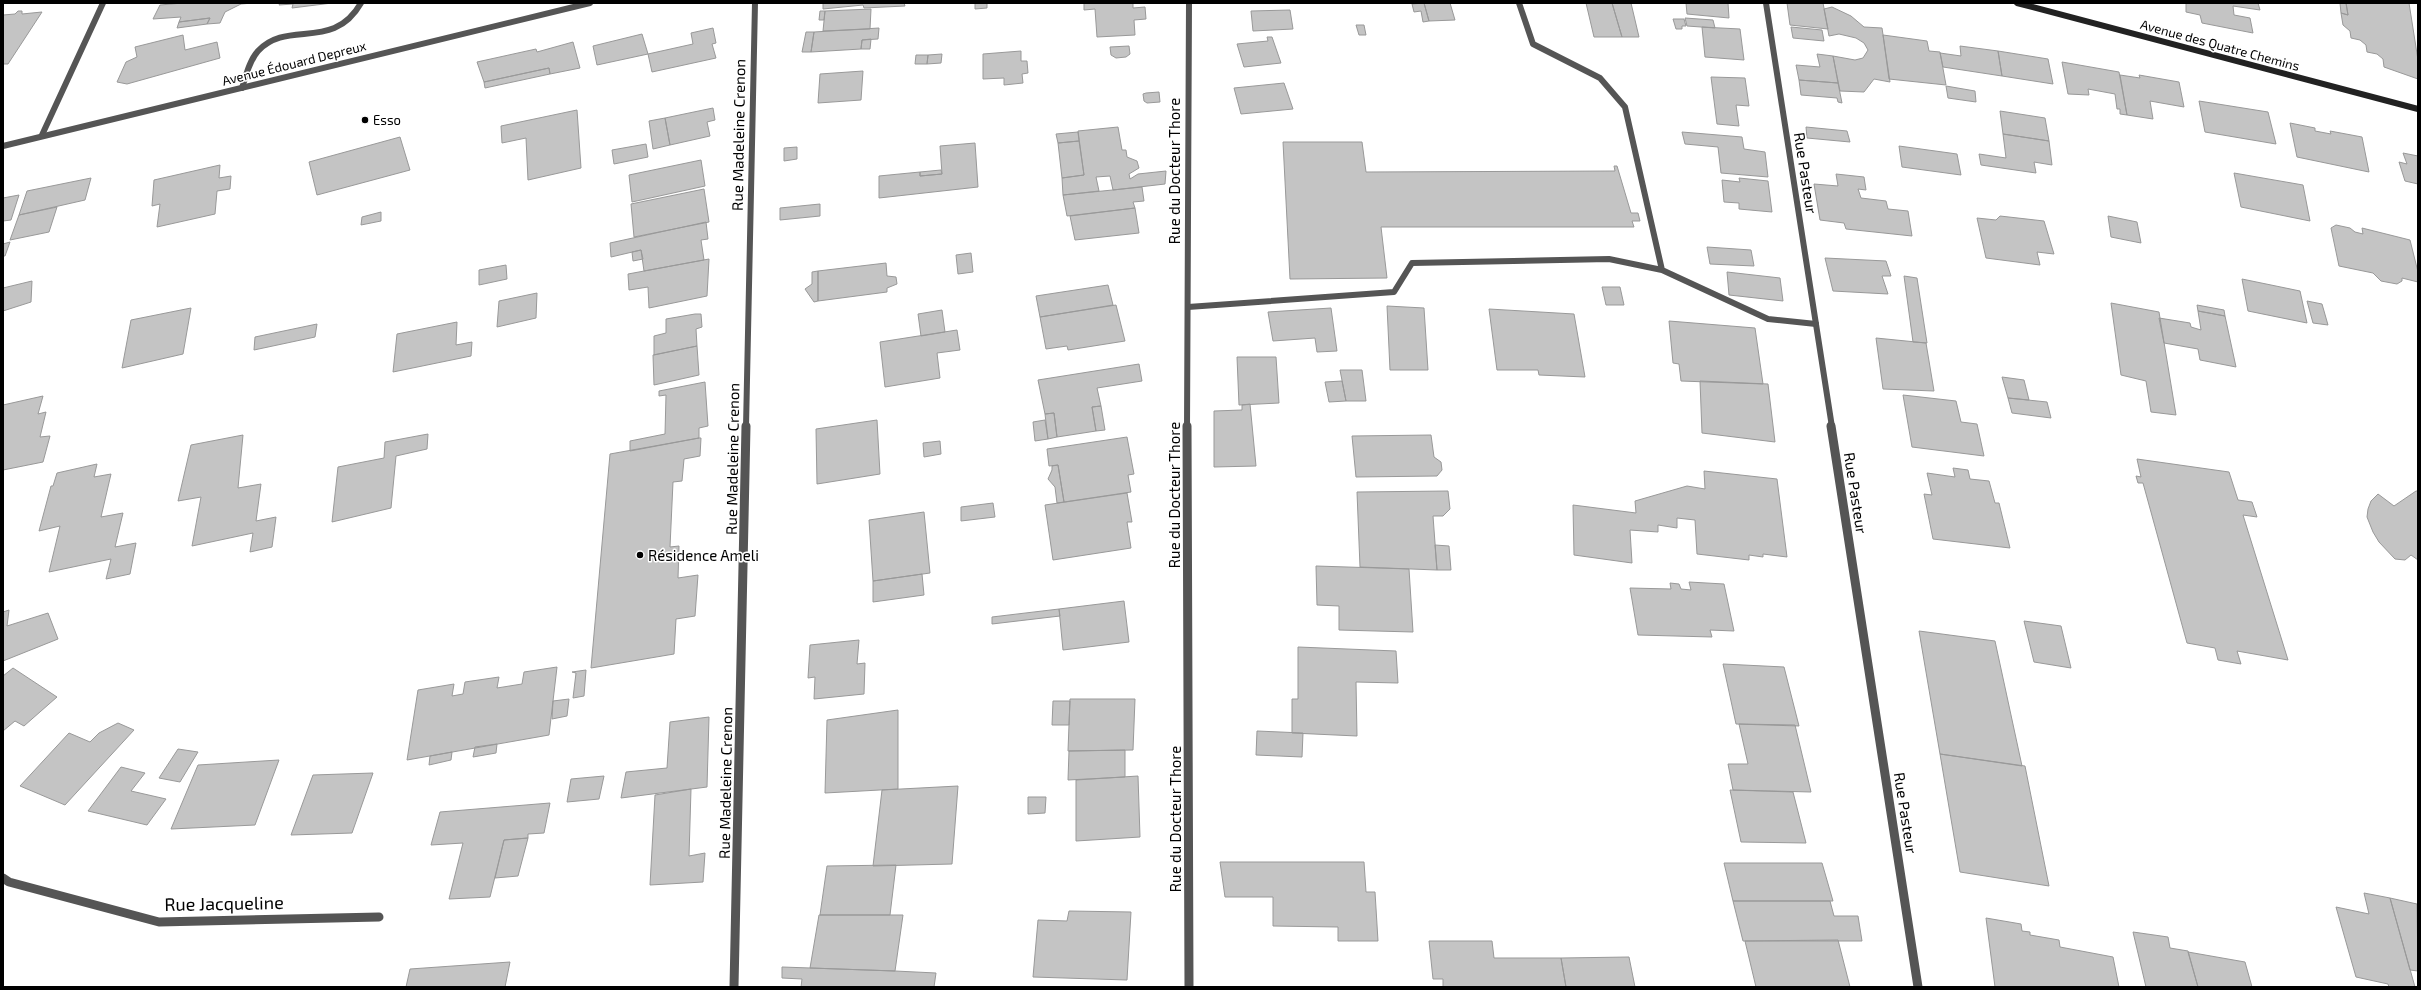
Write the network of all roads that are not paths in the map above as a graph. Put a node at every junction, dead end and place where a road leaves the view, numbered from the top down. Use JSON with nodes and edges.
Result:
{"nodes":[{"id":1,"x":103,"y":3,"type":"edge"},
{"id":2,"x":361,"y":3,"type":"edge"},
{"id":3,"x":590,"y":3,"type":"edge"},
{"id":4,"x":755,"y":3,"type":"edge"},
{"id":5,"x":1189,"y":3,"type":"edge"},
{"id":6,"x":1520,"y":3,"type":"edge"},
{"id":7,"x":1766,"y":3,"type":"edge"},
{"id":8,"x":2017,"y":3,"type":"edge"},
{"id":9,"x":242,"y":88,"type":"junction"},
{"id":10,"x":2418,"y":109,"type":"edge"},
{"id":11,"x":42,"y":136,"type":"junction"},
{"id":12,"x":3,"y":146,"type":"edge"},
{"id":13,"x":1662,"y":270,"type":"junction"},
{"id":14,"x":1188,"y":307,"type":"junction"},
{"id":15,"x":1816,"y":324,"type":"junction"},
{"id":16,"x":3,"y":878,"type":"edge"},
{"id":17,"x":379,"y":917,"type":"dead end"},
{"id":18,"x":734,"y":987,"type":"edge"},
{"id":19,"x":1189,"y":987,"type":"edge"},
{"id":20,"x":1918,"y":987,"type":"edge"}],
"edges":[{"from":1,"to":11,"type":"street"},
{"from":2,"to":9,"type":"street"},
{"from":3,"to":9,"type":"street","name":"Avenue Édouard Depreux"},
{"from":4,"to":18,"type":"street","name":"Rue Madeleine Crenon"},
{"from":5,"to":14,"type":"street","name":"Rue du Docteur Thore"},
{"from":6,"to":13,"type":"street"},
{"from":7,"to":15,"type":"street","name":"Rue Pasteur"},
{"from":8,"to":10,"type":"main road","name":"Avenue des Quatre Chemins"},
{"from":9,"to":11,"type":"street","name":"Avenue Édouard Depreux"},
{"from":11,"to":12,"type":"street","name":"Avenue Édouard Depreux"},
{"from":13,"to":14,"type":"street"},
{"from":13,"to":15,"type":"street"},
{"from":14,"to":19,"type":"street","name":"Rue du Docteur Thore"},
{"from":15,"to":20,"type":"street","name":"Rue Pasteur"},
{"from":16,"to":17,"type":"street","name":"Rue Jacqueline"}]}
